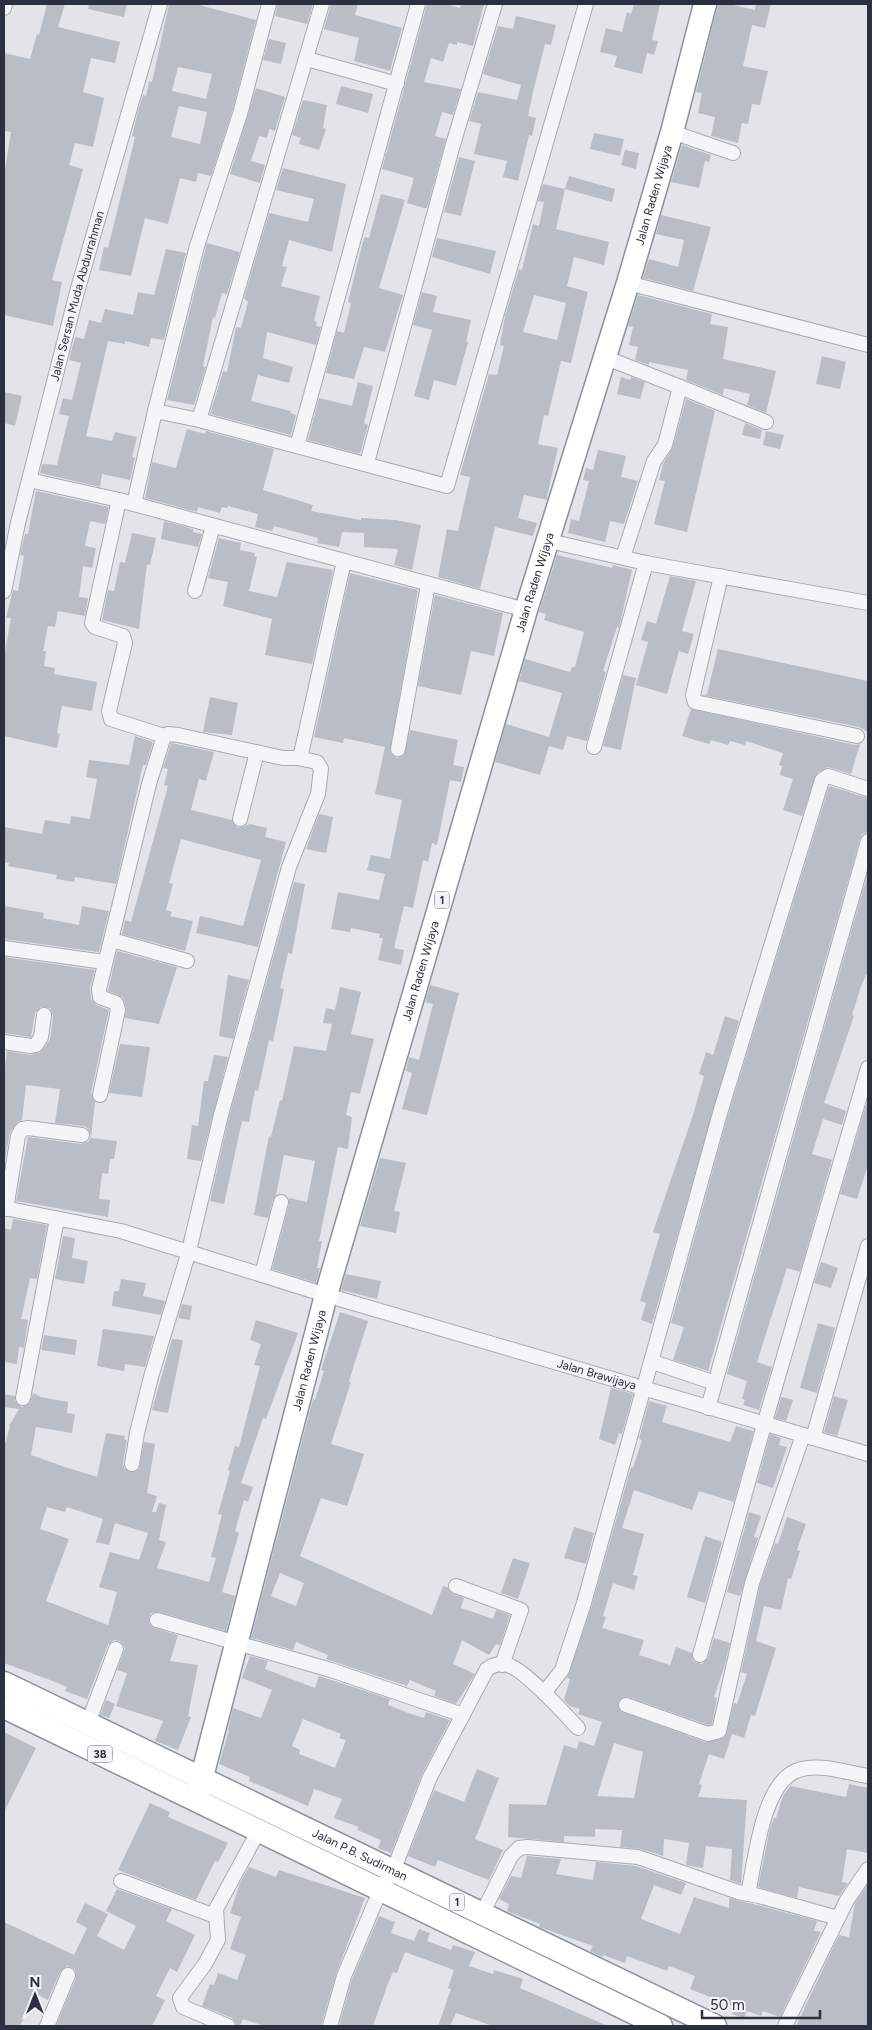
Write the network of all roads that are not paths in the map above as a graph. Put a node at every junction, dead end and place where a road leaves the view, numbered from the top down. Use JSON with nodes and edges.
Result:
{"nodes":[{"id":1,"x":5,"y":4,"type":"edge"},
{"id":2,"x":160,"y":4,"type":"edge"},
{"id":3,"x":269,"y":4,"type":"edge"},
{"id":4,"x":322,"y":4,"type":"edge"},
{"id":5,"x":418,"y":4,"type":"edge"},
{"id":6,"x":495,"y":4,"type":"edge"},
{"id":7,"x":586,"y":4,"type":"edge"},
{"id":8,"x":705,"y":4,"type":"edge"},
{"id":9,"x":4,"y":8,"type":"edge"},
{"id":10,"x":307,"y":59,"type":"junction"},
{"id":11,"x":397,"y":84,"type":"junction"},
{"id":12,"x":672,"y":132,"type":"junction"},
{"id":13,"x":733,"y":153,"type":"dead end"},
{"id":14,"x":628,"y":283,"type":"junction"},
{"id":15,"x":868,"y":345,"type":"edge"},
{"id":16,"x":604,"y":357,"type":"junction"},
{"id":17,"x":680,"y":387,"type":"junction"},
{"id":18,"x":155,"y":411,"type":"junction"},
{"id":19,"x":199,"y":420,"type":"junction"},
{"id":20,"x":766,"y":422,"type":"dead end"},
{"id":21,"x":297,"y":446,"type":"junction"},
{"id":22,"x":366,"y":463,"type":"junction"},
{"id":23,"x":29,"y":480,"type":"junction"},
{"id":24,"x":119,"y":500,"type":"junction"},
{"id":25,"x":134,"y":504,"type":"junction"},
{"id":26,"x":11,"y":522,"type":"edge"},
{"id":27,"x":213,"y":526,"type":"junction"},
{"id":28,"x":549,"y":542,"type":"junction"},
{"id":29,"x":623,"y":557,"type":"junction"},
{"id":30,"x":344,"y":561,"type":"junction"},
{"id":31,"x":646,"y":563,"type":"junction"},
{"id":32,"x":721,"y":576,"type":"junction"},
{"id":33,"x":428,"y":585,"type":"junction"},
{"id":34,"x":4,"y":589,"type":"edge"},
{"id":35,"x":195,"y":591,"type":"dead end"},
{"id":36,"x":866,"y":602,"type":"edge"},
{"id":37,"x":526,"y":610,"type":"junction"},
{"id":38,"x":164,"y":736,"type":"junction"},
{"id":39,"x":857,"y":736,"type":"dead end"},
{"id":40,"x":594,"y":747,"type":"dead end"},
{"id":41,"x":398,"y":749,"type":"dead end"},
{"id":42,"x":257,"y":752,"type":"junction"},
{"id":43,"x":298,"y":758,"type":"junction"},
{"id":44,"x":868,"y":789,"type":"edge"},
{"id":45,"x":240,"y":819,"type":"dead end"},
{"id":46,"x":868,"y":841,"type":"edge"},
{"id":47,"x":112,"y":940,"type":"junction"},
{"id":48,"x":4,"y":948,"type":"edge"},
{"id":49,"x":186,"y":961,"type":"dead end"},
{"id":50,"x":104,"y":962,"type":"junction"},
{"id":51,"x":44,"y":1015,"type":"dead end"},
{"id":52,"x":4,"y":1042,"type":"edge"},
{"id":53,"x":868,"y":1068,"type":"edge"},
{"id":54,"x":100,"y":1095,"type":"dead end"},
{"id":55,"x":82,"y":1135,"type":"dead end"},
{"id":56,"x":281,"y":1202,"type":"dead end"},
{"id":57,"x":5,"y":1208,"type":"edge"},
{"id":58,"x":57,"y":1219,"type":"junction"},
{"id":59,"x":868,"y":1246,"type":"edge"},
{"id":60,"x":189,"y":1251,"type":"junction"},
{"id":61,"x":262,"y":1274,"type":"junction"},
{"id":62,"x":326,"y":1295,"type":"junction"},
{"id":63,"x":653,"y":1362,"type":"junction"},
{"id":64,"x":716,"y":1383,"type":"junction"},
{"id":65,"x":644,"y":1389,"type":"junction"},
{"id":66,"x":23,"y":1398,"type":"dead end"},
{"id":67,"x":708,"y":1408,"type":"junction"},
{"id":68,"x":764,"y":1425,"type":"junction"},
{"id":69,"x":808,"y":1436,"type":"junction"},
{"id":70,"x":868,"y":1454,"type":"edge"},
{"id":71,"x":132,"y":1464,"type":"dead end"},
{"id":72,"x":456,"y":1586,"type":"dead end"},
{"id":73,"x":157,"y":1620,"type":"dead end"},
{"id":74,"x":236,"y":1642,"type":"junction"},
{"id":75,"x":116,"y":1649,"type":"dead end"},
{"id":76,"x":700,"y":1655,"type":"dead end"},
{"id":77,"x":502,"y":1665,"type":"junction"},
{"id":78,"x":4,"y":1683,"type":"edge"},
{"id":79,"x":544,"y":1693,"type":"junction"},
{"id":80,"x":626,"y":1705,"type":"dead end"},
{"id":81,"x":4,"y":1707,"type":"edge"},
{"id":82,"x":463,"y":1715,"type":"junction"},
{"id":83,"x":88,"y":1723,"type":"junction"},
{"id":84,"x":578,"y":1728,"type":"dead end"},
{"id":85,"x":868,"y":1776,"type":"edge"},
{"id":86,"x":200,"y":1778,"type":"junction"},
{"id":87,"x":196,"y":1800,"type":"junction"},
{"id":88,"x":259,"y":1830,"type":"junction"},
{"id":89,"x":868,"y":1869,"type":"edge"},
{"id":90,"x":393,"y":1871,"type":"junction"},
{"id":91,"x":121,"y":1881,"type":"dead end"},
{"id":92,"x":380,"y":1891,"type":"junction"},
{"id":93,"x":748,"y":1894,"type":"junction"},
{"id":94,"x":482,"y":1914,"type":"junction"},
{"id":95,"x":215,"y":1916,"type":"junction"},
{"id":96,"x":838,"y":1918,"type":"junction"},
{"id":97,"x":68,"y":1975,"type":"dead end"},
{"id":98,"x":47,"y":2026,"type":"edge"},
{"id":99,"x":228,"y":2026,"type":"edge"},
{"id":100,"x":330,"y":2026,"type":"edge"},
{"id":101,"x":661,"y":2026,"type":"edge"},
{"id":102,"x":715,"y":2026,"type":"edge"},
{"id":103,"x":785,"y":2026,"type":"edge"}],
"edges":[{"from":1,"to":9,"type":"street"},
{"from":2,"to":23,"type":"street","name":"Jalan Sersan Muda Abdurrahman"},
{"from":3,"to":18,"type":"street"},
{"from":4,"to":10,"type":"street"},
{"from":5,"to":11,"type":"street"},
{"from":6,"to":22,"type":"street"},
{"from":7,"to":22,"type":"street"},
{"from":8,"to":12,"type":"highway","name":"Jalan Raden Wijaya","number":"1"},
{"from":10,"to":11,"type":"street"},
{"from":10,"to":19,"type":"street"},
{"from":11,"to":21,"type":"street"},
{"from":12,"to":13,"type":"street"},
{"from":12,"to":14,"type":"highway","name":"Jalan Raden Wijaya","number":"1"},
{"from":14,"to":15,"type":"street"},
{"from":14,"to":16,"type":"highway","name":"Jalan Raden Wijaya","number":"1"},
{"from":16,"to":17,"type":"street"},
{"from":16,"to":28,"type":"highway","name":"Jalan Raden Wijaya","number":"1"},
{"from":17,"to":20,"type":"street"},
{"from":17,"to":29,"type":"street"},
{"from":18,"to":19,"type":"street"},
{"from":18,"to":25,"type":"street"},
{"from":19,"to":21,"type":"street"},
{"from":21,"to":22,"type":"street"},
{"from":23,"to":24,"type":"street"},
{"from":23,"to":26,"type":"street","name":"Jalan Sersan Muda Abdurrahman"},
{"from":24,"to":25,"type":"street"},
{"from":24,"to":38,"type":"street"},
{"from":25,"to":27,"type":"street"},
{"from":26,"to":34,"type":"street","name":"Jalan Sersan Muda Abdurrahman"},
{"from":27,"to":30,"type":"street"},
{"from":27,"to":35,"type":"street"},
{"from":28,"to":29,"type":"street"},
{"from":28,"to":37,"type":"highway","name":"Jalan Raden Wijaya","number":"1"},
{"from":29,"to":31,"type":"street"},
{"from":30,"to":33,"type":"street"},
{"from":30,"to":43,"type":"street"},
{"from":31,"to":32,"type":"street"},
{"from":31,"to":40,"type":"street"},
{"from":32,"to":36,"type":"street"},
{"from":32,"to":39,"type":"street"},
{"from":33,"to":37,"type":"street"},
{"from":33,"to":41,"type":"street"},
{"from":37,"to":62,"type":"highway","name":"Jalan Raden Wijaya","number":"1"},
{"from":38,"to":42,"type":"street"},
{"from":38,"to":47,"type":"street"},
{"from":42,"to":43,"type":"street"},
{"from":42,"to":45,"type":"street"},
{"from":43,"to":60,"type":"street"},
{"from":44,"to":63,"type":"street"},
{"from":46,"to":64,"type":"street"},
{"from":47,"to":49,"type":"street"},
{"from":47,"to":50,"type":"street"},
{"from":48,"to":50,"type":"street"},
{"from":50,"to":54,"type":"street"},
{"from":51,"to":52,"type":"street"},
{"from":53,"to":68,"type":"street"},
{"from":55,"to":57,"type":"street"},
{"from":56,"to":61,"type":"street"},
{"from":57,"to":58,"type":"street","name":"Jalan Brawijaya"},
{"from":58,"to":60,"type":"street","name":"Jalan Brawijaya"},
{"from":58,"to":66,"type":"street"},
{"from":59,"to":69,"type":"street"},
{"from":60,"to":61,"type":"street","name":"Jalan Brawijaya"},
{"from":60,"to":71,"type":"street"},
{"from":61,"to":62,"type":"street","name":"Jalan Brawijaya"},
{"from":62,"to":65,"type":"street","name":"Jalan Brawijaya"},
{"from":62,"to":74,"type":"highway","name":"Jalan Raden Wijaya","number":"1"},
{"from":63,"to":64,"type":"street"},
{"from":63,"to":65,"type":"street"},
{"from":64,"to":67,"type":"street"},
{"from":65,"to":67,"type":"street","name":"Jalan Brawijaya"},
{"from":65,"to":79,"type":"street"},
{"from":67,"to":68,"type":"street","name":"Jalan Brawijaya"},
{"from":68,"to":69,"type":"street","name":"Jalan Brawijaya"},
{"from":68,"to":76,"type":"street"},
{"from":69,"to":70,"type":"street","name":"Jalan Brawijaya"},
{"from":69,"to":80,"type":"street"},
{"from":72,"to":77,"type":"street"},
{"from":73,"to":74,"type":"street"},
{"from":74,"to":82,"type":"street"},
{"from":74,"to":86,"type":"highway","name":"Jalan Raden Wijaya","number":"1"},
{"from":75,"to":83,"type":"street"},
{"from":77,"to":79,"type":"street"},
{"from":77,"to":82,"type":"street"},
{"from":78,"to":83,"type":"highway","name":"Jalan P.B. Sudirman","number":"38"},
{"from":79,"to":84,"type":"street"},
{"from":81,"to":87,"type":"highway","name":"Jalan P.B. Sudirman","number":"38"},
{"from":82,"to":90,"type":"street"},
{"from":83,"to":86,"type":"highway","name":"Jalan P.B. Sudirman","number":"38"},
{"from":85,"to":93,"type":"street"},
{"from":86,"to":87,"type":"highway","name":"Jalan Raden Wijaya","number":"1"},
{"from":86,"to":90,"type":"highway","name":"Jalan P.B. Sudirman","number":"1"},
{"from":87,"to":88,"type":"highway","name":"Jalan P.B. Sudirman","number":"1"},
{"from":88,"to":92,"type":"highway","name":"Jalan P.B. Sudirman","number":"1"},
{"from":88,"to":95,"type":"street"},
{"from":89,"to":96,"type":"street"},
{"from":90,"to":92,"type":"street"},
{"from":90,"to":94,"type":"highway","name":"Jalan P.B. Sudirman","number":"1"},
{"from":91,"to":95,"type":"street"},
{"from":92,"to":100,"type":"street"},
{"from":92,"to":101,"type":"highway","name":"Jalan P.B. Sudirman","number":"1"},
{"from":93,"to":94,"type":"street"},
{"from":93,"to":96,"type":"street"},
{"from":94,"to":102,"type":"highway","name":"Jalan P.B. Sudirman","number":"1"},
{"from":95,"to":99,"type":"street"},
{"from":96,"to":103,"type":"street"},
{"from":97,"to":98,"type":"street"}]}
